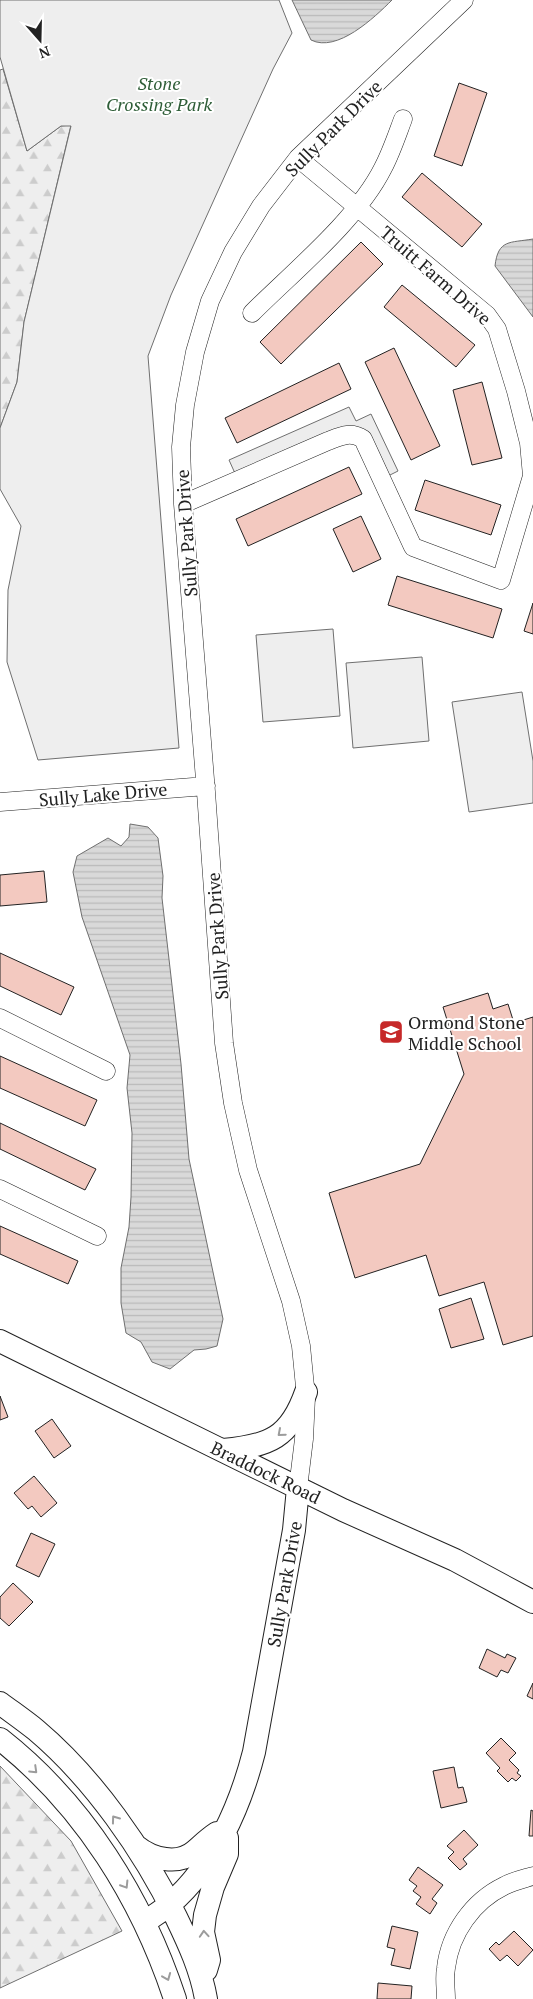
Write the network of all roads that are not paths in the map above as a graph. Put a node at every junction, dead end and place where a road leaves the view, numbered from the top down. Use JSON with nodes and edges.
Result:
{"nodes":[{"id":1,"x":464,"y":0,"type":"edge"},
{"id":2,"x":403,"y":119,"type":"dead end"},
{"id":3,"x":298,"y":158,"type":"junction"},
{"id":4,"x":357,"y":207,"type":"junction"},
{"id":5,"x":252,"y":313,"type":"dead end"},
{"id":6,"x":183,"y":504,"type":"junction"},
{"id":7,"x":206,"y":786,"type":"junction"},
{"id":8,"x":0,"y":802,"type":"edge"},
{"id":9,"x":0,"y":1018,"type":"edge"},
{"id":10,"x":106,"y":1071,"type":"dead end"},
{"id":11,"x":0,"y":1189,"type":"edge"},
{"id":12,"x":98,"y":1236,"type":"dead end"},
{"id":13,"x":0,"y":1342,"type":"edge"},
{"id":14,"x":306,"y":1392,"type":"junction"},
{"id":15,"x":223,"y":1450,"type":"junction"},
{"id":16,"x":298,"y":1488,"type":"junction"},
{"id":17,"x":533,"y":1602,"type":"edge"},
{"id":18,"x":0,"y":1702,"type":"edge"},
{"id":19,"x":0,"y":1739,"type":"edge"},
{"id":20,"x":226,"y":1828,"type":"junction"},
{"id":21,"x":135,"y":1845,"type":"junction"},
{"id":22,"x":533,"y":1876,"type":"edge"},
{"id":23,"x":170,"y":1904,"type":"junction"},
{"id":24,"x":145,"y":1922,"type":"junction"},
{"id":25,"x":204,"y":1990,"type":"edge"},
{"id":26,"x":175,"y":1999,"type":"edge"},
{"id":27,"x":446,"y":1999,"type":"edge"}],
"edges":[{"from":1,"to":3,"type":"street","name":"Sully Park Drive"},
{"from":2,"to":4,"type":"street"},
{"from":3,"to":4,"type":"street","name":"Truitt Farm Drive"},
{"from":3,"to":6,"type":"street","name":"Sully Park Drive"},
{"from":4,"to":5,"type":"street"},
{"from":4,"to":6,"type":"street","name":"Truitt Farm Drive"},
{"from":6,"to":7,"type":"street","name":"Sully Park Drive"},
{"from":7,"to":8,"type":"street","name":"Sully Lake Drive"},
{"from":7,"to":14,"type":"street","name":"Sully Park Drive"},
{"from":9,"to":10,"type":"street"},
{"from":11,"to":12,"type":"street"},
{"from":13,"to":15,"type":"main road","name":"Braddock Road"},
{"from":14,"to":15,"type":"main road","one_way":true},
{"from":14,"to":16,"type":"street","name":"Sully Park Drive"},
{"from":15,"to":16,"type":"main road","name":"Braddock Road"},
{"from":16,"to":17,"type":"main road","name":"Braddock Road"},
{"from":16,"to":20,"type":"main road","name":"Sully Park Drive"},
{"from":21,"to":18,"type":"main road","one_way":true},
{"from":19,"to":24,"type":"main road","one_way":true},
{"from":20,"to":21,"type":"main road"},
{"from":20,"to":23,"type":"main road","name":"Sully Park Drive"},
{"from":25,"to":20,"type":"main road","one_way":true},
{"from":21,"to":23,"type":"main road"},
{"from":22,"to":27,"type":"street"},
{"from":23,"to":24,"type":"main road","name":"Sully Park Drive"},
{"from":23,"to":25,"type":"main road"},
{"from":24,"to":26,"type":"main road","one_way":true}]}
